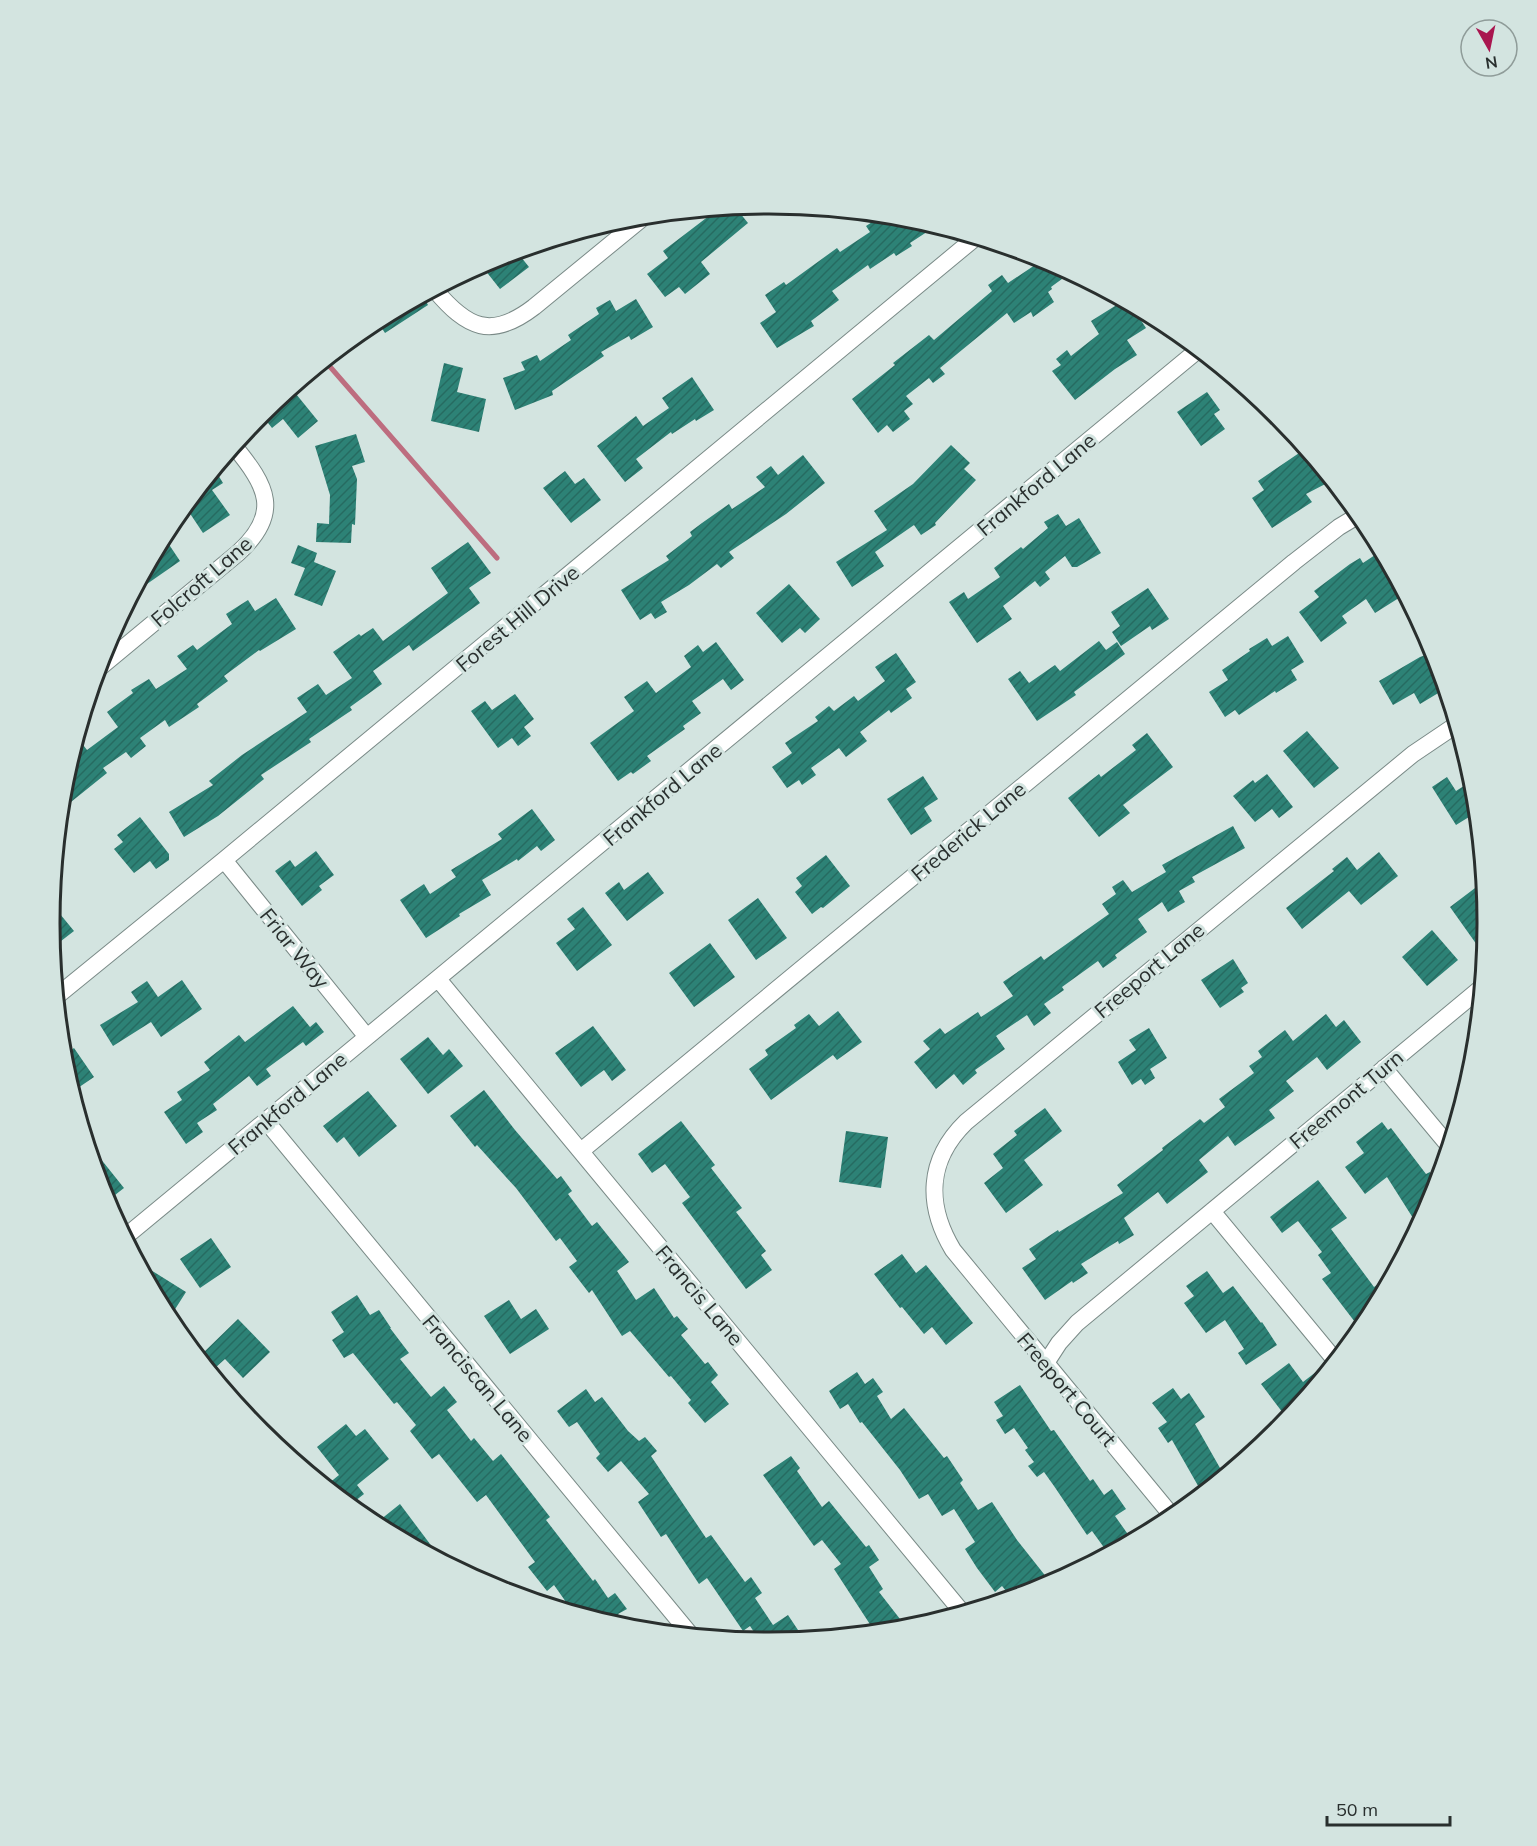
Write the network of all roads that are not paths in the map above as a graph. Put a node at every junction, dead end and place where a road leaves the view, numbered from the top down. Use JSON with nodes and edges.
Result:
{"nodes":[{"id":1,"x":631,"y":228,"type":"edge"},
{"id":2,"x":968,"y":244,"type":"edge"},
{"id":3,"x":440,"y":296,"type":"edge"},
{"id":4,"x":1192,"y":355,"type":"edge"},
{"id":5,"x":239,"y":453,"type":"edge"},
{"id":6,"x":1351,"y":520,"type":"edge"},
{"id":7,"x":112,"y":657,"type":"edge"},
{"id":8,"x":1450,"y":729,"type":"edge"},
{"id":9,"x":224,"y":860,"type":"junction"},
{"id":10,"x":438,"y":979,"type":"junction"},
{"id":11,"x":64,"y":990,"type":"edge"},
{"id":12,"x":1473,"y":995,"type":"edge"},
{"id":13,"x":367,"y":1036,"type":"junction"},
{"id":14,"x":1384,"y":1068,"type":"junction"},
{"id":15,"x":266,"y":1121,"type":"junction"},
{"id":16,"x":1443,"y":1139,"type":"edge"},
{"id":17,"x":581,"y":1151,"type":"junction"},
{"id":18,"x":1212,"y":1211,"type":"junction"},
{"id":19,"x":131,"y":1232,"type":"edge"},
{"id":20,"x":962,"y":1261,"type":"joint"},
{"id":21,"x":1331,"y":1355,"type":"edge"},
{"id":22,"x":1046,"y":1363,"type":"junction"},
{"id":23,"x":1166,"y":1509,"type":"edge"},
{"id":24,"x":957,"y":1606,"type":"edge"},
{"id":25,"x":683,"y":1626,"type":"edge"}],
"edges":[{"from":1,"to":3,"type":"street"},
{"from":2,"to":9,"type":"street","name":"Forest Hill Drive"},
{"from":4,"to":10,"type":"street","name":"Frankford Lane"},
{"from":5,"to":7,"type":"street","name":"Folcroft Lane"},
{"from":6,"to":17,"type":"street","name":"Frederick Lane"},
{"from":8,"to":20,"type":"street","name":"Freeport Lane"},
{"from":9,"to":11,"type":"street","name":"Forest Hill Drive"},
{"from":9,"to":13,"type":"street","name":"Friar Way"},
{"from":10,"to":13,"type":"street","name":"Frankford Lane"},
{"from":10,"to":17,"type":"street","name":"Francis Lane"},
{"from":12,"to":14,"type":"street","name":"Freemont Turn"},
{"from":13,"to":15,"type":"street","name":"Frankford Lane"},
{"from":14,"to":16,"type":"street"},
{"from":14,"to":18,"type":"street","name":"Freemont Turn"},
{"from":15,"to":19,"type":"street","name":"Frankford Lane"},
{"from":15,"to":25,"type":"street","name":"Franciscan Lane"},
{"from":17,"to":24,"type":"street","name":"Francis Lane"},
{"from":18,"to":21,"type":"street"},
{"from":18,"to":22,"type":"street","name":"Freemont Turn"},
{"from":20,"to":22,"type":"street","name":"Freeport Court"},
{"from":22,"to":23,"type":"street","name":"Freeport Court"}]}
